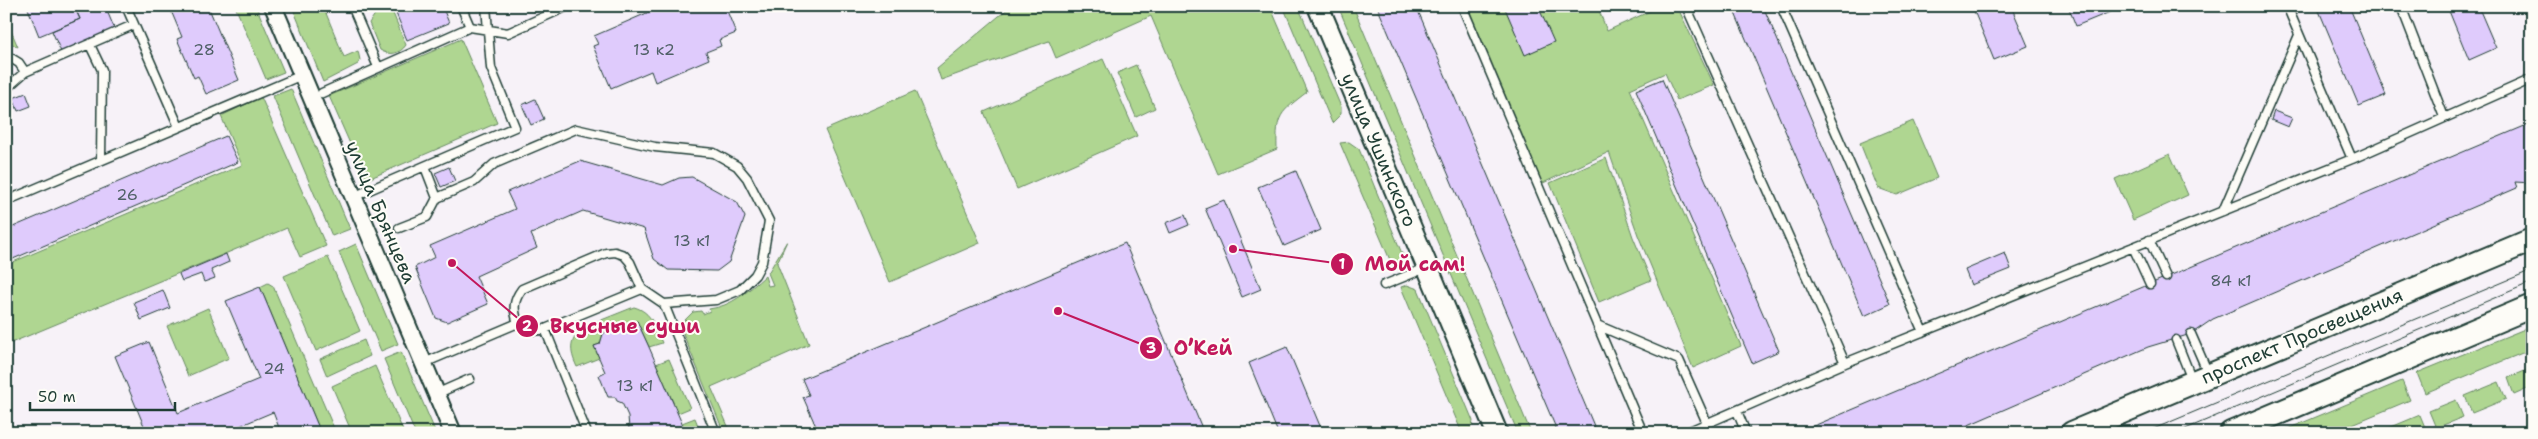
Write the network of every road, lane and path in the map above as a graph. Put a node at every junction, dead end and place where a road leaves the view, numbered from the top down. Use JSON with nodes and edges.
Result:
{"nodes":[{"id":1,"x":126,"y":6,"type":"edge"},
{"id":2,"x":273,"y":6,"type":"edge"},
{"id":3,"x":352,"y":6,"type":"edge"},
{"id":4,"x":461,"y":6,"type":"edge"},
{"id":5,"x":486,"y":6,"type":"edge"},
{"id":6,"x":568,"y":6,"type":"edge"},
{"id":7,"x":1318,"y":6,"type":"edge"},
{"id":8,"x":1462,"y":6,"type":"edge"},
{"id":9,"x":1686,"y":6,"type":"edge"},
{"id":10,"x":1780,"y":6,"type":"edge"},
{"id":11,"x":2287,"y":6,"type":"edge"},
{"id":12,"x":2401,"y":6,"type":"edge"},
{"id":13,"x":133,"y":25,"type":"junction"},
{"id":14,"x":470,"y":27,"type":"junction"},
{"id":15,"x":488,"y":30,"type":"junction"},
{"id":16,"x":2300,"y":35,"type":"junction"},
{"id":17,"x":90,"y":45,"type":"junction"},
{"id":18,"x":6,"y":55,"type":"edge"},
{"id":19,"x":378,"y":68,"type":"junction"},
{"id":20,"x":25,"y":72,"type":"junction"},
{"id":21,"x":302,"y":75,"type":"junction"},
{"id":22,"x":2532,"y":79,"type":"edge"},
{"id":23,"x":6,"y":89,"type":"edge"},
{"id":24,"x":322,"y":93,"type":"dead end"},
{"id":25,"x":2444,"y":117,"type":"junction"},
{"id":26,"x":180,"y":127,"type":"junction"},
{"id":27,"x":2352,"y":159,"type":"junction"},
{"id":28,"x":101,"y":160,"type":"junction"},
{"id":29,"x":425,"y":167,"type":"junction"},
{"id":30,"x":354,"y":197,"type":"junction"},
{"id":31,"x":437,"y":198,"type":"junction"},
{"id":32,"x":6,"y":201,"type":"edge"},
{"id":33,"x":2223,"y":210,"type":"junction"},
{"id":34,"x":399,"y":228,"type":"dead end"},
{"id":35,"x":2149,"y":240,"type":"junction"},
{"id":36,"x":2532,"y":240,"type":"edge"},
{"id":37,"x":2133,"y":247,"type":"junction"},
{"id":38,"x":1428,"y":267,"type":"junction"},
{"id":39,"x":2166,"y":277,"type":"dead end"},
{"id":40,"x":2150,"y":284,"type":"dead end"},
{"id":41,"x":1384,"y":285,"type":"dead end"},
{"id":42,"x":642,"y":289,"type":"junction"},
{"id":43,"x":664,"y":304,"type":"junction"},
{"id":44,"x":2532,"y":306,"type":"edge"},
{"id":45,"x":518,"y":322,"type":"junction"},
{"id":46,"x":1597,"y":326,"type":"junction"},
{"id":47,"x":545,"y":329,"type":"junction"},
{"id":48,"x":1923,"y":332,"type":"junction"},
{"id":49,"x":2191,"y":334,"type":"dead end"},
{"id":50,"x":2176,"y":340,"type":"dead end"},
{"id":51,"x":424,"y":363,"type":"junction"},
{"id":52,"x":1845,"y":363,"type":"junction"},
{"id":53,"x":2201,"y":378,"type":"junction"},
{"id":54,"x":470,"y":379,"type":"dead end"},
{"id":55,"x":436,"y":394,"type":"junction"},
{"id":56,"x":1737,"y":411,"type":"junction"},
{"id":57,"x":1707,"y":423,"type":"junction"},
{"id":58,"x":453,"y":433,"type":"edge"},
{"id":59,"x":587,"y":433,"type":"edge"},
{"id":60,"x":716,"y":433,"type":"edge"},
{"id":61,"x":1497,"y":433,"type":"edge"},
{"id":62,"x":1643,"y":433,"type":"edge"},
{"id":63,"x":1685,"y":433,"type":"edge"},
{"id":64,"x":1746,"y":433,"type":"edge"},
{"id":65,"x":2072,"y":433,"type":"edge"},
{"id":66,"x":2231,"y":433,"type":"edge"}],
"edges":[{"from":1,"to":13,"type":"lane"},
{"from":2,"to":21,"type":"street","name":"улица Брянцева"},
{"from":3,"to":19,"type":"lane"},
{"from":4,"to":14,"type":"lane"},
{"from":5,"to":15,"type":"lane"},
{"from":6,"to":15,"type":"lane"},
{"from":7,"to":38,"type":"street","name":"улица Ушинского"},
{"from":8,"to":46,"type":"lane"},
{"from":9,"to":52,"type":"lane"},
{"from":10,"to":48,"type":"lane"},
{"from":11,"to":16,"type":"lane"},
{"from":12,"to":25,"type":"lane"},
{"from":13,"to":17,"type":"lane"},
{"from":13,"to":26,"type":"lane"},
{"from":14,"to":15,"type":"lane"},
{"from":14,"to":19,"type":"lane"},
{"from":15,"to":29,"type":"lane"},
{"from":16,"to":27,"type":"lane"},
{"from":16,"to":33,"type":"lane"},
{"from":17,"to":20,"type":"lane"},
{"from":17,"to":28,"type":"lane"},
{"from":18,"to":20,"type":"lane"},
{"from":19,"to":24,"type":"lane"},
{"from":20,"to":23,"type":"lane"},
{"from":21,"to":26,"type":"lane"},
{"from":21,"to":30,"type":"street","name":"улица Брянцева"},
{"from":22,"to":25,"type":"lane"},
{"from":25,"to":27,"type":"lane"},
{"from":26,"to":28,"type":"lane"},
{"from":27,"to":33,"type":"lane"},
{"from":28,"to":32,"type":"lane"},
{"from":29,"to":30,"type":"lane"},
{"from":29,"to":31,"type":"lane"},
{"from":30,"to":51,"type":"street","name":"улица Брянцева"},
{"from":31,"to":34,"type":"lane"},
{"from":31,"to":43,"type":"lane"},
{"from":33,"to":35,"type":"lane"},
{"from":35,"to":37,"type":"lane"},
{"from":35,"to":39,"type":"lane"},
{"from":36,"to":53,"type":"main road","name":"проспект Просвещения"},
{"from":37,"to":40,"type":"lane"},
{"from":37,"to":48,"type":"lane"},
{"from":38,"to":41,"type":"lane"},
{"from":38,"to":61,"type":"street","name":"улица Ушинского"},
{"from":42,"to":43,"type":"lane"},
{"from":42,"to":45,"type":"lane"},
{"from":42,"to":47,"type":"lane"},
{"from":43,"to":60,"type":"lane"},
{"from":44,"to":66,"type":"main road"},
{"from":45,"to":47,"type":"lane"},
{"from":45,"to":51,"type":"lane"},
{"from":46,"to":57,"type":"lane"},
{"from":46,"to":62,"type":"lane"},
{"from":47,"to":59,"type":"lane"},
{"from":48,"to":52,"type":"lane"},
{"from":49,"to":53,"type":"lane"},
{"from":50,"to":53,"type":"lane"},
{"from":51,"to":55,"type":"street","name":"улица Брянцева"},
{"from":52,"to":56,"type":"lane"},
{"from":53,"to":65,"type":"main road","name":"проспект Просвещения"},
{"from":54,"to":55,"type":"lane"},
{"from":55,"to":58,"type":"street","name":"улица Брянцева"},
{"from":56,"to":57,"type":"lane"},
{"from":56,"to":64,"type":"lane"},
{"from":57,"to":63,"type":"lane"}]}
